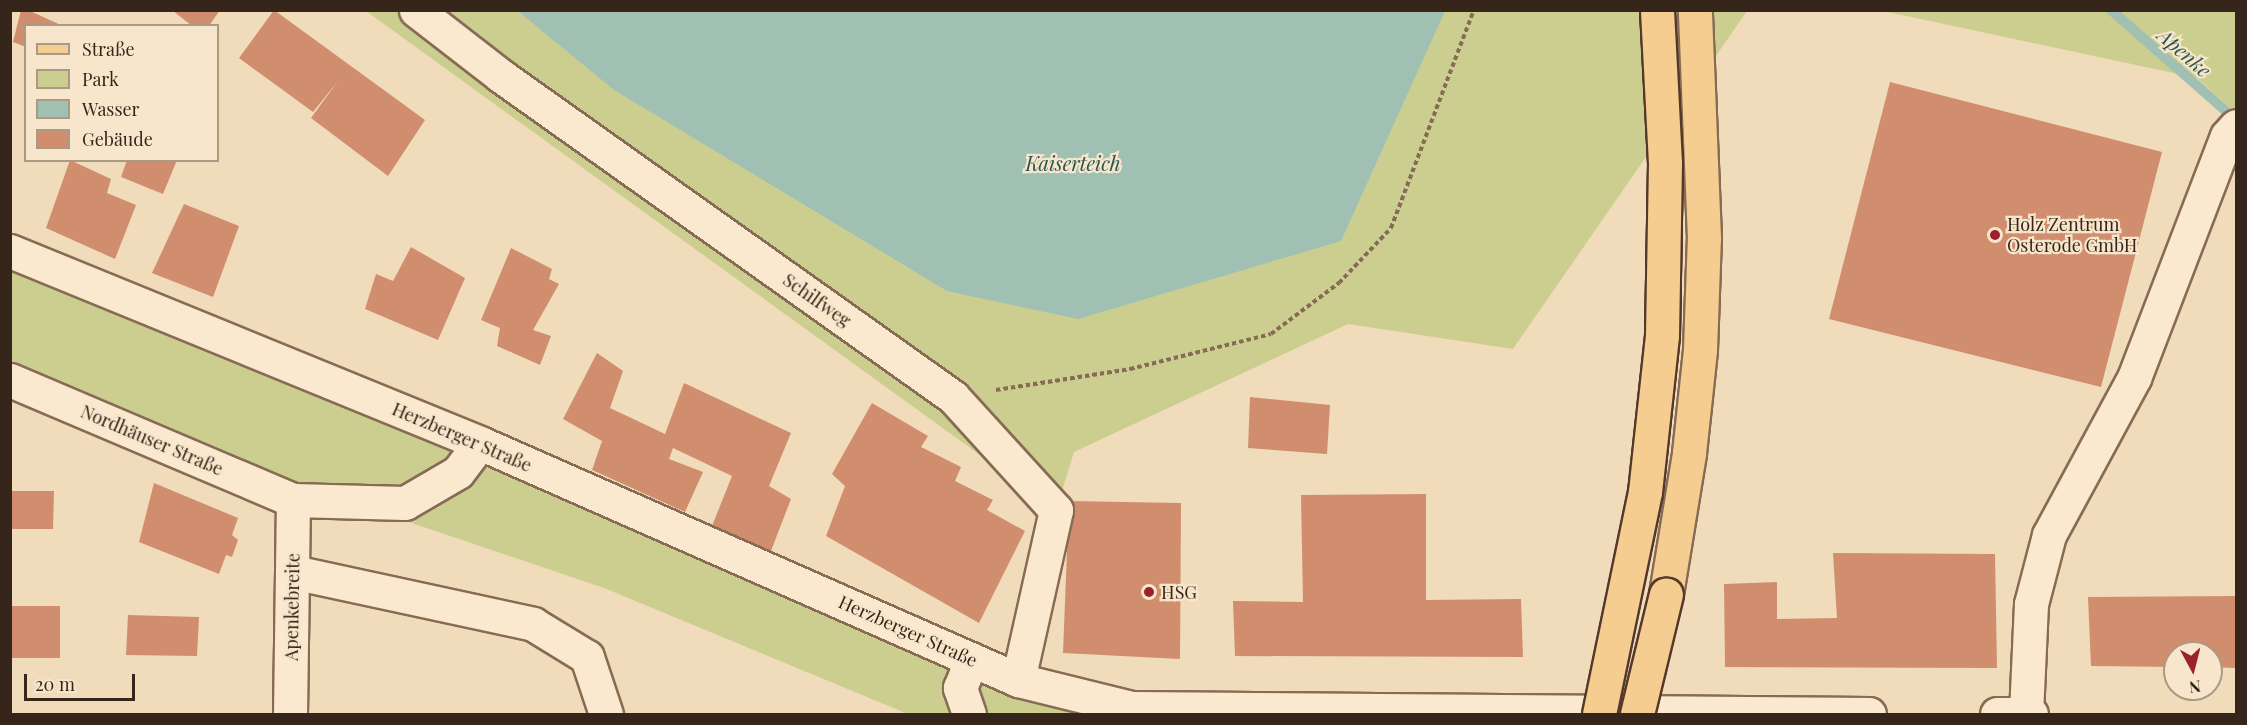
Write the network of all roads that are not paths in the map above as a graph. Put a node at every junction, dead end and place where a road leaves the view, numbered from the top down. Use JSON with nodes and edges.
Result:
{"nodes":[{"id":1,"x":416,"y":10,"type":"edge"},
{"id":2,"x":1657,"y":10,"type":"edge"},
{"id":3,"x":1695,"y":10,"type":"edge"},
{"id":4,"x":2232,"y":131,"type":"edge"},
{"id":5,"x":10,"y":251,"type":"edge"},
{"id":6,"x":10,"y":380,"type":"edge"},
{"id":7,"x":480,"y":443,"type":"junction"},
{"id":8,"x":293,"y":500,"type":"junction"},
{"id":9,"x":293,"y":572,"type":"junction"},
{"id":10,"x":972,"y":659,"type":"junction"},
{"id":11,"x":1018,"y":680,"type":"junction"},
{"id":12,"x":290,"y":714,"type":"edge"},
{"id":13,"x":606,"y":714,"type":"edge"},
{"id":14,"x":969,"y":714,"type":"edge"},
{"id":15,"x":1599,"y":714,"type":"edge"},
{"id":16,"x":1636,"y":714,"type":"edge"},
{"id":17,"x":1869,"y":714,"type":"edge"},
{"id":18,"x":1996,"y":714,"type":"edge"},
{"id":19,"x":2026,"y":714,"type":"edge"},
{"id":20,"x":2031,"y":714,"type":"edge"}],
"edges":[{"from":1,"to":11,"type":"street","name":"Schilfweg"},
{"from":2,"to":15,"type":"main road","bridge":true},
{"from":3,"to":16,"type":"main road","bridge":true},
{"from":4,"to":19,"type":"street"},
{"from":5,"to":7,"type":"street","name":"Herzberger Straße"},
{"from":6,"to":8,"type":"street","name":"Nordhäuser Straße"},
{"from":7,"to":8,"type":"street"},
{"from":7,"to":10,"type":"street","name":"Herzberger Straße"},
{"from":8,"to":9,"type":"street","name":"Apenkebreite"},
{"from":9,"to":12,"type":"street","name":"Apenkebreite"},
{"from":9,"to":13,"type":"street"},
{"from":10,"to":11,"type":"street","name":"Herzberger Straße"},
{"from":10,"to":14,"type":"street"},
{"from":11,"to":17,"type":"street","name":"Herzberger Straße"},
{"from":18,"to":19,"type":"street"},
{"from":19,"to":20,"type":"street"}]}
